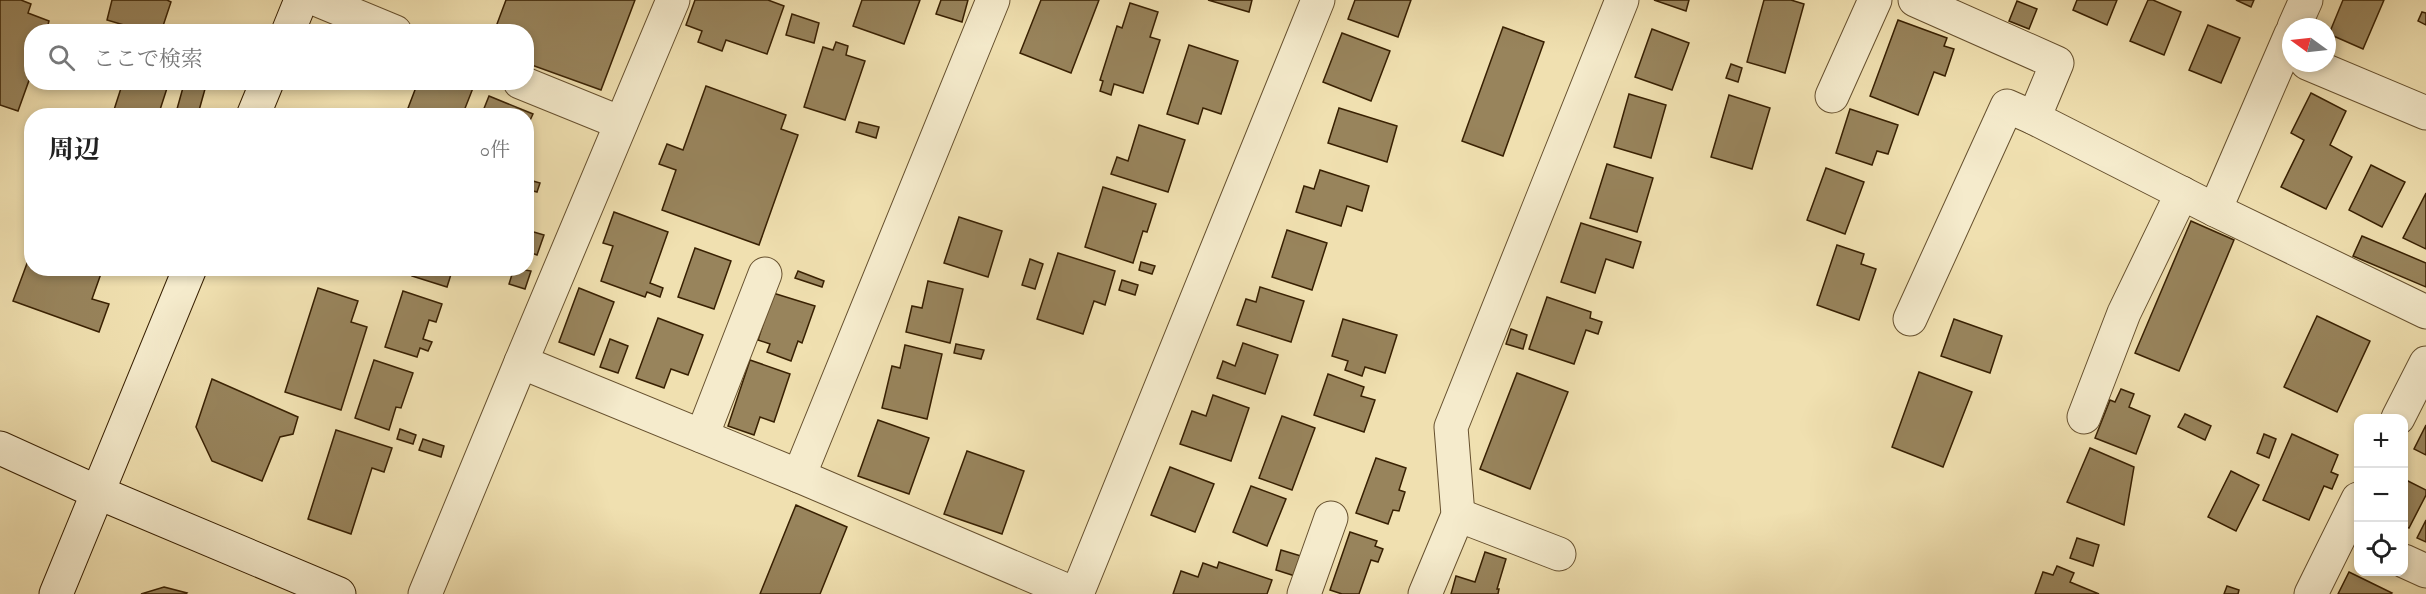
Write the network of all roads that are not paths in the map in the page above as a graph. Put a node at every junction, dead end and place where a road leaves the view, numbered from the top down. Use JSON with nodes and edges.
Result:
{"nodes":[{"id":1,"x":301,"y":0,"type":"edge"},
{"id":2,"x":318,"y":0,"type":"edge"},
{"id":3,"x":673,"y":0,"type":"edge"},
{"id":4,"x":993,"y":0,"type":"edge"},
{"id":5,"x":1318,"y":0,"type":"edge"},
{"id":6,"x":1622,"y":0,"type":"edge"},
{"id":7,"x":1875,"y":0,"type":"edge"},
{"id":8,"x":1916,"y":0,"type":"edge"},
{"id":9,"x":2306,"y":0,"type":"edge"},
{"id":10,"x":2301,"y":18,"type":"edge"},
{"id":11,"x":291,"y":24,"type":"edge"},
{"id":12,"x":376,"y":24,"type":"edge"},
{"id":13,"x":2336,"y":68,"type":"edge"},
{"id":14,"x":2282,"y":70,"type":"edge"},
{"id":15,"x":534,"y":88,"type":"edge"},
{"id":16,"x":264,"y":90,"type":"edge"},
{"id":17,"x":1832,"y":96,"type":"dead end"},
{"id":18,"x":256,"y":108,"type":"edge"},
{"id":19,"x":2426,"y":113,"type":"edge"},
{"id":20,"x":2034,"y":118,"type":"junction"},
{"id":21,"x":621,"y":123,"type":"junction"},
{"id":22,"x":2182,"y":193,"type":"junction"},
{"id":23,"x":2215,"y":210,"type":"junction"},
{"id":24,"x":765,"y":274,"type":"dead end"},
{"id":25,"x":187,"y":276,"type":"edge"},
{"id":26,"x":2426,"y":312,"type":"edge"},
{"id":27,"x":1910,"y":319,"type":"dead end"},
{"id":28,"x":521,"y":362,"type":"junction"},
{"id":29,"x":2426,"y":363,"type":"edge"},
{"id":30,"x":2400,"y":414,"type":"edge"},
{"id":31,"x":2084,"y":417,"type":"dead end"},
{"id":32,"x":702,"y":435,"type":"junction"},
{"id":33,"x":0,"y":448,"type":"edge"},
{"id":34,"x":799,"y":476,"type":"junction"},
{"id":35,"x":97,"y":492,"type":"junction"},
{"id":36,"x":1458,"y":515,"type":"junction"},
{"id":37,"x":1330,"y":518,"type":"dead end"},
{"id":38,"x":2354,"y":518,"type":"edge"},
{"id":39,"x":2350,"y":537,"type":"edge"},
{"id":40,"x":1559,"y":554,"type":"dead end"},
{"id":41,"x":2408,"y":563,"type":"edge"},
{"id":42,"x":2426,"y":571,"type":"edge"},
{"id":43,"x":306,"y":587,"type":"edge"},
{"id":44,"x":56,"y":594,"type":"edge"},
{"id":45,"x":339,"y":594,"type":"edge"},
{"id":46,"x":425,"y":594,"type":"edge"},
{"id":47,"x":1076,"y":594,"type":"edge"},
{"id":48,"x":1304,"y":594,"type":"edge"},
{"id":49,"x":1425,"y":594,"type":"edge"},
{"id":50,"x":2311,"y":594,"type":"edge"}],
"edges":[{"from":1,"to":11,"type":"street"},
{"from":2,"to":12,"type":"street"},
{"from":3,"to":21,"type":"street"},
{"from":4,"to":34,"type":"street"},
{"from":5,"to":47,"type":"street"},
{"from":6,"to":36,"type":"street"},
{"from":7,"to":17,"type":"street"},
{"from":8,"to":20,"type":"street"},
{"from":9,"to":10,"type":"street"},
{"from":13,"to":19,"type":"street"},
{"from":14,"to":23,"type":"street"},
{"from":15,"to":21,"type":"street"},
{"from":16,"to":18,"type":"street"},
{"from":20,"to":22,"type":"street"},
{"from":20,"to":27,"type":"street"},
{"from":21,"to":28,"type":"street"},
{"from":22,"to":23,"type":"street"},
{"from":22,"to":31,"type":"street"},
{"from":23,"to":26,"type":"street"},
{"from":24,"to":32,"type":"street"},
{"from":25,"to":35,"type":"street"},
{"from":28,"to":32,"type":"street"},
{"from":28,"to":46,"type":"street"},
{"from":29,"to":30,"type":"street"},
{"from":32,"to":34,"type":"street"},
{"from":33,"to":35,"type":"street"},
{"from":34,"to":47,"type":"street"},
{"from":35,"to":43,"type":"street"},
{"from":35,"to":44,"type":"street"},
{"from":36,"to":40,"type":"street"},
{"from":36,"to":49,"type":"street"},
{"from":37,"to":48,"type":"street"},
{"from":38,"to":39,"type":"street"},
{"from":39,"to":50,"type":"street"},
{"from":41,"to":42,"type":"street"},
{"from":43,"to":45,"type":"street"}]}
